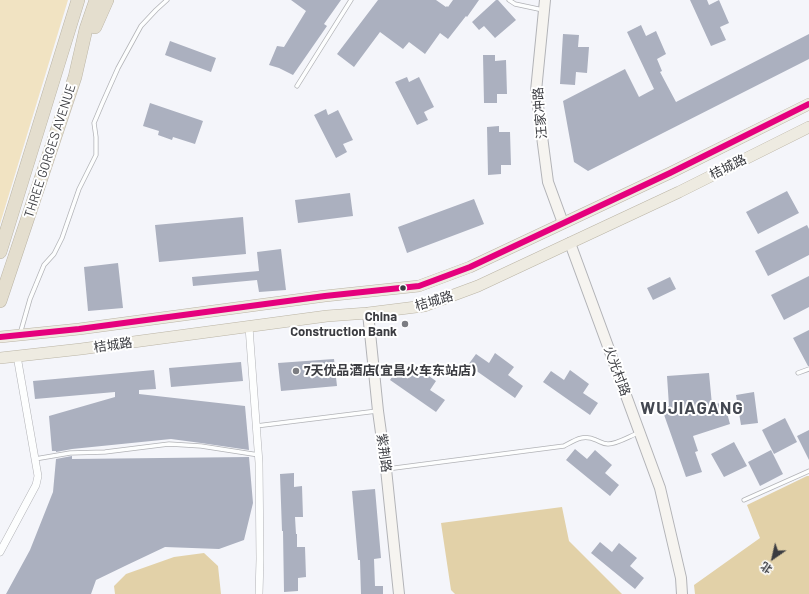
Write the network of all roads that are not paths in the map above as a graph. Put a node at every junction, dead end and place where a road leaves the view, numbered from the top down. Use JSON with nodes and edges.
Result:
{"nodes":[{"id":1,"x":78,"y":0,"type":"edge"},
{"id":2,"x":96,"y":0,"type":"edge"},
{"id":3,"x":106,"y":0,"type":"edge"},
{"id":4,"x":167,"y":0,"type":"edge"},
{"id":5,"x":351,"y":0,"type":"edge"},
{"id":6,"x":509,"y":0,"type":"edge"},
{"id":7,"x":544,"y":5,"type":"edge"},
{"id":8,"x":75,"y":77,"type":"junction"},
{"id":9,"x":297,"y":86,"type":"dead end"},
{"id":10,"x":809,"y":104,"type":"edge"},
{"id":11,"x":809,"y":127,"type":"edge"},
{"id":12,"x":563,"y":223,"type":"junction"},
{"id":13,"x":570,"y":243,"type":"junction"},
{"id":14,"x":0,"y":252,"type":"edge"},
{"id":15,"x":0,"y":302,"type":"edge"},
{"id":16,"x":368,"y":313,"type":"junction"},
{"id":17,"x":249,"y":327,"type":"junction"},
{"id":18,"x":20,"y":335,"type":"junction"},
{"id":19,"x":0,"y":337,"type":"edge"},
{"id":20,"x":17,"y":356,"type":"junction"},
{"id":21,"x":0,"y":358,"type":"edge"},
{"id":22,"x":809,"y":369,"type":"edge"},
{"id":23,"x":798,"y":373,"type":"dead end"},
{"id":24,"x":378,"y":411,"type":"junction"},
{"id":25,"x":256,"y":426,"type":"junction"},
{"id":26,"x":640,"y":432,"type":"junction"},
{"id":27,"x":259,"y":455,"type":"junction"},
{"id":28,"x":35,"y":459,"type":"junction"},
{"id":29,"x":386,"y":469,"type":"junction"},
{"id":30,"x":809,"y":471,"type":"edge"},
{"id":31,"x":744,"y":500,"type":"dead end"},
{"id":32,"x":0,"y":552,"type":"edge"},
{"id":33,"x":259,"y":594,"type":"edge"},
{"id":34,"x":399,"y":594,"type":"edge"},
{"id":35,"x":682,"y":594,"type":"edge"}],
"edges":[{"from":1,"to":14,"type":"highway","name":"THREE GORGES AVENUE"},
{"from":2,"to":8,"type":"highway","name":"THREE GORGES AVENUE"},
{"from":3,"to":8,"type":"highway"},
{"from":4,"to":18,"type":"lane"},
{"from":5,"to":9,"type":"lane"},
{"from":6,"to":7,"type":"lane"},
{"from":7,"to":12,"type":"street","name":"汪家冲路"},
{"from":8,"to":15,"type":"highway","name":"THREE GORGES AVENUE"},
{"from":10,"to":12,"type":"main road","name":"桔城路"},
{"from":11,"to":13,"type":"main road","name":"桔城路"},
{"from":12,"to":18,"type":"main road","name":"桔城路"},
{"from":13,"to":16,"type":"main road","name":"桔城路"},
{"from":13,"to":26,"type":"street","name":"火光村路"},
{"from":16,"to":17,"type":"main road","name":"桔城路"},
{"from":16,"to":24,"type":"street","name":"紫荆路"},
{"from":17,"to":20,"type":"main road","name":"桔城路"},
{"from":17,"to":25,"type":"street"},
{"from":18,"to":19,"type":"main road","name":"桔城路"},
{"from":20,"to":21,"type":"main road","name":"桔城路"},
{"from":20,"to":28,"type":"street"},
{"from":22,"to":23,"type":"lane"},
{"from":24,"to":25,"type":"lane"},
{"from":24,"to":29,"type":"street","name":"紫荆路"},
{"from":25,"to":27,"type":"street"},
{"from":26,"to":29,"type":"lane"},
{"from":26,"to":35,"type":"street","name":"火光村路"},
{"from":27,"to":28,"type":"lane"},
{"from":27,"to":33,"type":"street"},
{"from":28,"to":32,"type":"street"},
{"from":29,"to":34,"type":"street","name":"紫荆路"},
{"from":30,"to":31,"type":"lane"}]}
